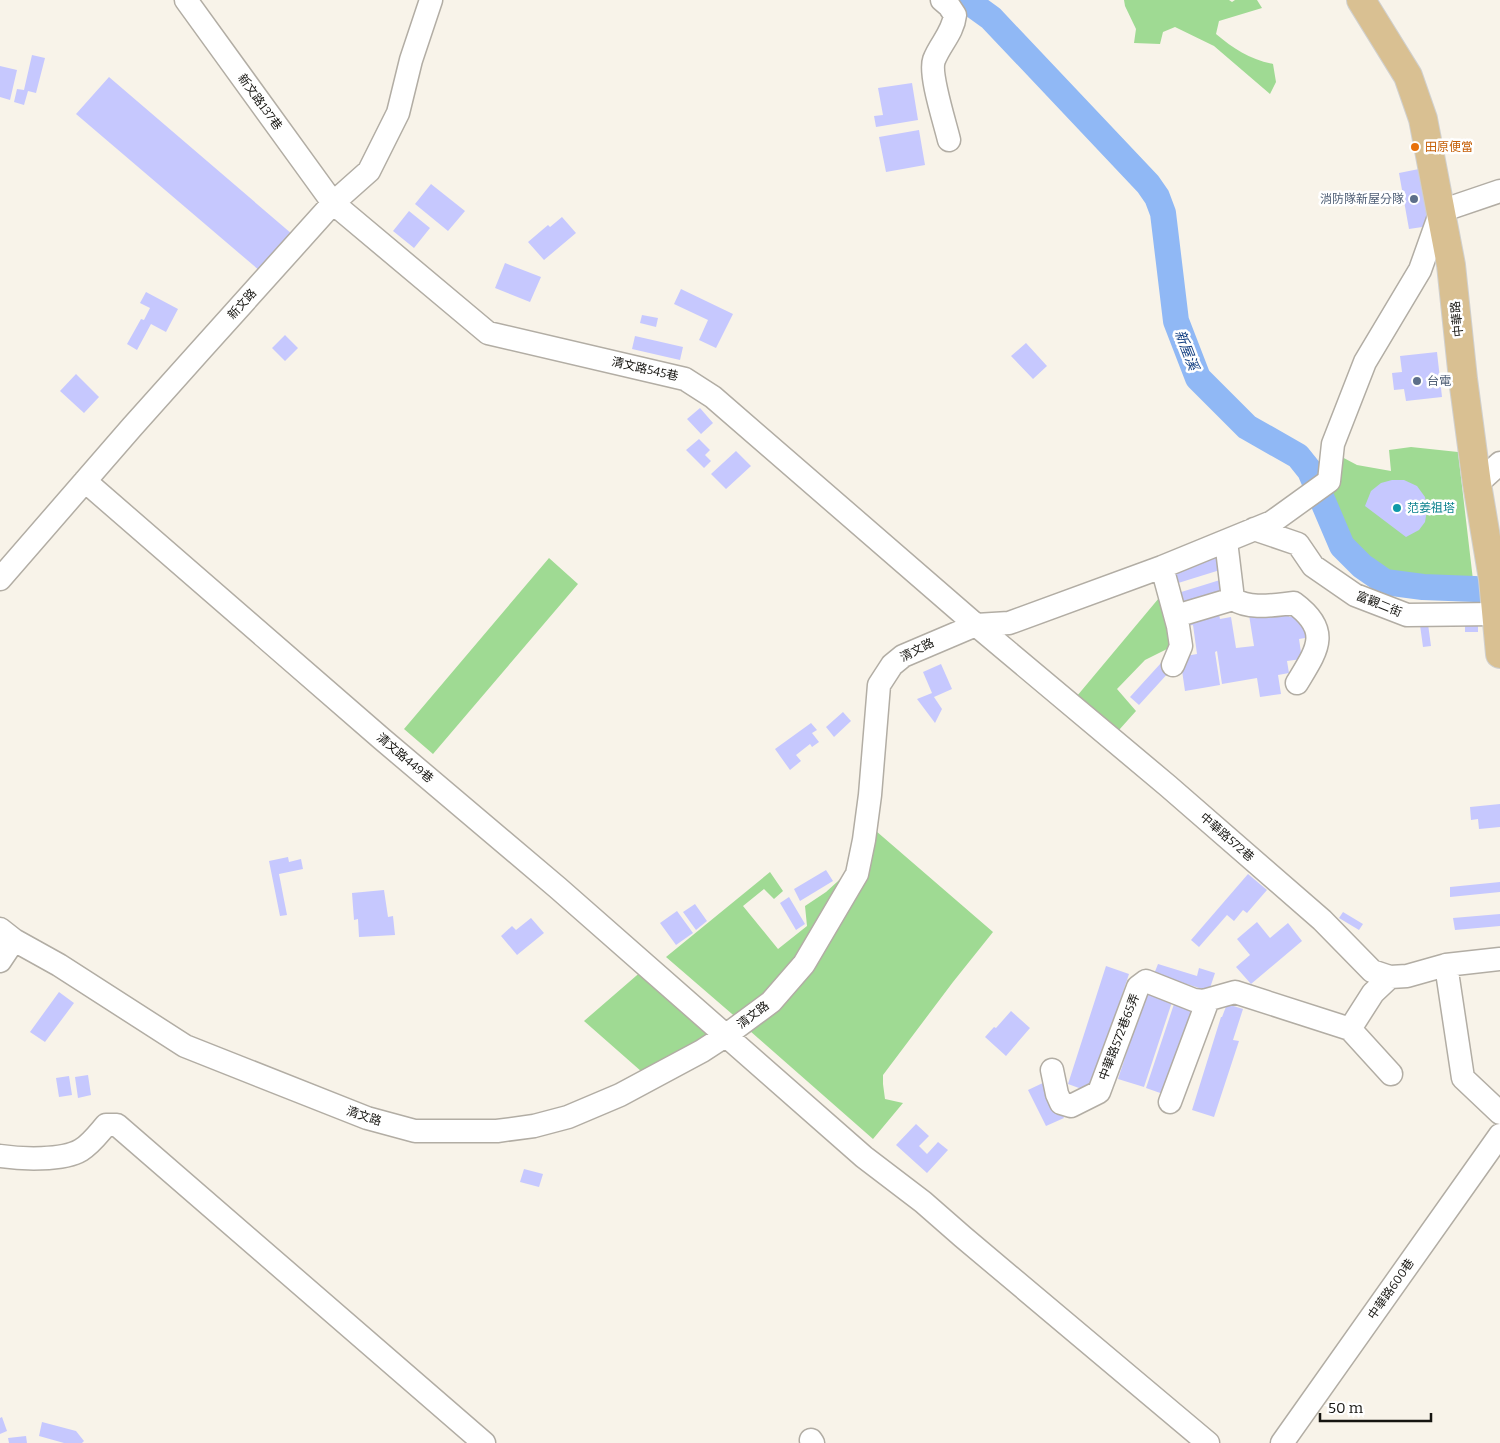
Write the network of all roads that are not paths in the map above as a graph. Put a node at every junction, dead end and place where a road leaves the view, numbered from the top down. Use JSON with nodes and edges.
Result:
{"nodes":[{"id":1,"x":186,"y":0,"type":"edge"},
{"id":2,"x":431,"y":0,"type":"edge"},
{"id":3,"x":942,"y":0,"type":"edge"},
{"id":4,"x":1366,"y":1,"type":"edge"},
{"id":5,"x":949,"y":140,"type":"dead end"},
{"id":6,"x":1500,"y":191,"type":"edge"},
{"id":7,"x":333,"y":203,"type":"junction"},
{"id":8,"x":1442,"y":211,"type":"junction"},
{"id":9,"x":1500,"y":463,"type":"edge"},
{"id":10,"x":85,"y":481,"type":"junction"},
{"id":11,"x":1477,"y":484,"type":"junction"},
{"id":12,"x":1254,"y":529,"type":"junction"},
{"id":13,"x":1226,"y":541,"type":"junction"},
{"id":14,"x":1162,"y":567,"type":"junction"},
{"id":15,"x":0,"y":579,"type":"edge"},
{"id":16,"x":1233,"y":598,"type":"junction"},
{"id":17,"x":1495,"y":598,"type":"junction"},
{"id":18,"x":1176,"y":616,"type":"junction"},
{"id":19,"x":976,"y":625,"type":"junction"},
{"id":20,"x":1500,"y":654,"type":"edge"},
{"id":21,"x":1173,"y":665,"type":"dead end"},
{"id":22,"x":1297,"y":683,"type":"dead end"},
{"id":23,"x":7,"y":934,"type":"edge"},
{"id":24,"x":1500,"y":959,"type":"edge"},
{"id":25,"x":0,"y":961,"type":"edge"},
{"id":26,"x":1446,"y":965,"type":"junction"},
{"id":27,"x":1390,"y":977,"type":"junction"},
{"id":28,"x":1208,"y":1000,"type":"junction"},
{"id":29,"x":1350,"y":1029,"type":"junction"},
{"id":30,"x":725,"y":1036,"type":"junction"},
{"id":31,"x":1052,"y":1070,"type":"dead end"},
{"id":32,"x":1391,"y":1074,"type":"dead end"},
{"id":33,"x":1170,"y":1102,"type":"dead end"},
{"id":34,"x":1500,"y":1113,"type":"edge"},
{"id":35,"x":1500,"y":1134,"type":"edge"},
{"id":36,"x":0,"y":1156,"type":"edge"},
{"id":37,"x":484,"y":1443,"type":"edge"},
{"id":38,"x":1208,"y":1443,"type":"edge"},
{"id":39,"x":1282,"y":1443,"type":"edge"}],
"edges":[{"from":1,"to":7,"type":"street","name":"新文路137巷"},
{"from":2,"to":7,"type":"street","name":"新文路"},
{"from":3,"to":5,"type":"street"},
{"from":4,"to":8,"type":"main road","name":"中華路"},
{"from":6,"to":8,"type":"street"},
{"from":7,"to":10,"type":"street","name":"新文路"},
{"from":7,"to":19,"type":"street","name":"清文路545巷"},
{"from":8,"to":11,"type":"main road","name":"中華路"},
{"from":8,"to":12,"type":"street","name":"清文路"},
{"from":9,"to":11,"type":"street"},
{"from":10,"to":15,"type":"street","name":"新文路"},
{"from":10,"to":30,"type":"street","name":"清文路449巷"},
{"from":11,"to":17,"type":"main road","name":"中華路"},
{"from":12,"to":13,"type":"street","name":"清文路"},
{"from":12,"to":17,"type":"street","name":"富觀二街"},
{"from":13,"to":14,"type":"street","name":"清文路"},
{"from":13,"to":16,"type":"street"},
{"from":14,"to":18,"type":"street"},
{"from":14,"to":19,"type":"street","name":"清文路"},
{"from":16,"to":18,"type":"street"},
{"from":16,"to":22,"type":"street"},
{"from":17,"to":20,"type":"main road","name":"中華路"},
{"from":18,"to":21,"type":"street"},
{"from":19,"to":27,"type":"street","name":"中華路572巷"},
{"from":19,"to":30,"type":"street","name":"清文路"},
{"from":23,"to":25,"type":"street"},
{"from":23,"to":30,"type":"street","name":"清文路"},
{"from":24,"to":26,"type":"street"},
{"from":26,"to":27,"type":"street"},
{"from":26,"to":34,"type":"street"},
{"from":27,"to":29,"type":"street"},
{"from":28,"to":29,"type":"street","name":"中華路572巷65弄"},
{"from":28,"to":31,"type":"street","name":"中華路572巷65弄"},
{"from":28,"to":33,"type":"street"},
{"from":29,"to":32,"type":"street"},
{"from":30,"to":38,"type":"street","name":"清文路449巷"},
{"from":35,"to":39,"type":"street","name":"中華路600巷"},
{"from":36,"to":37,"type":"street"}]}
